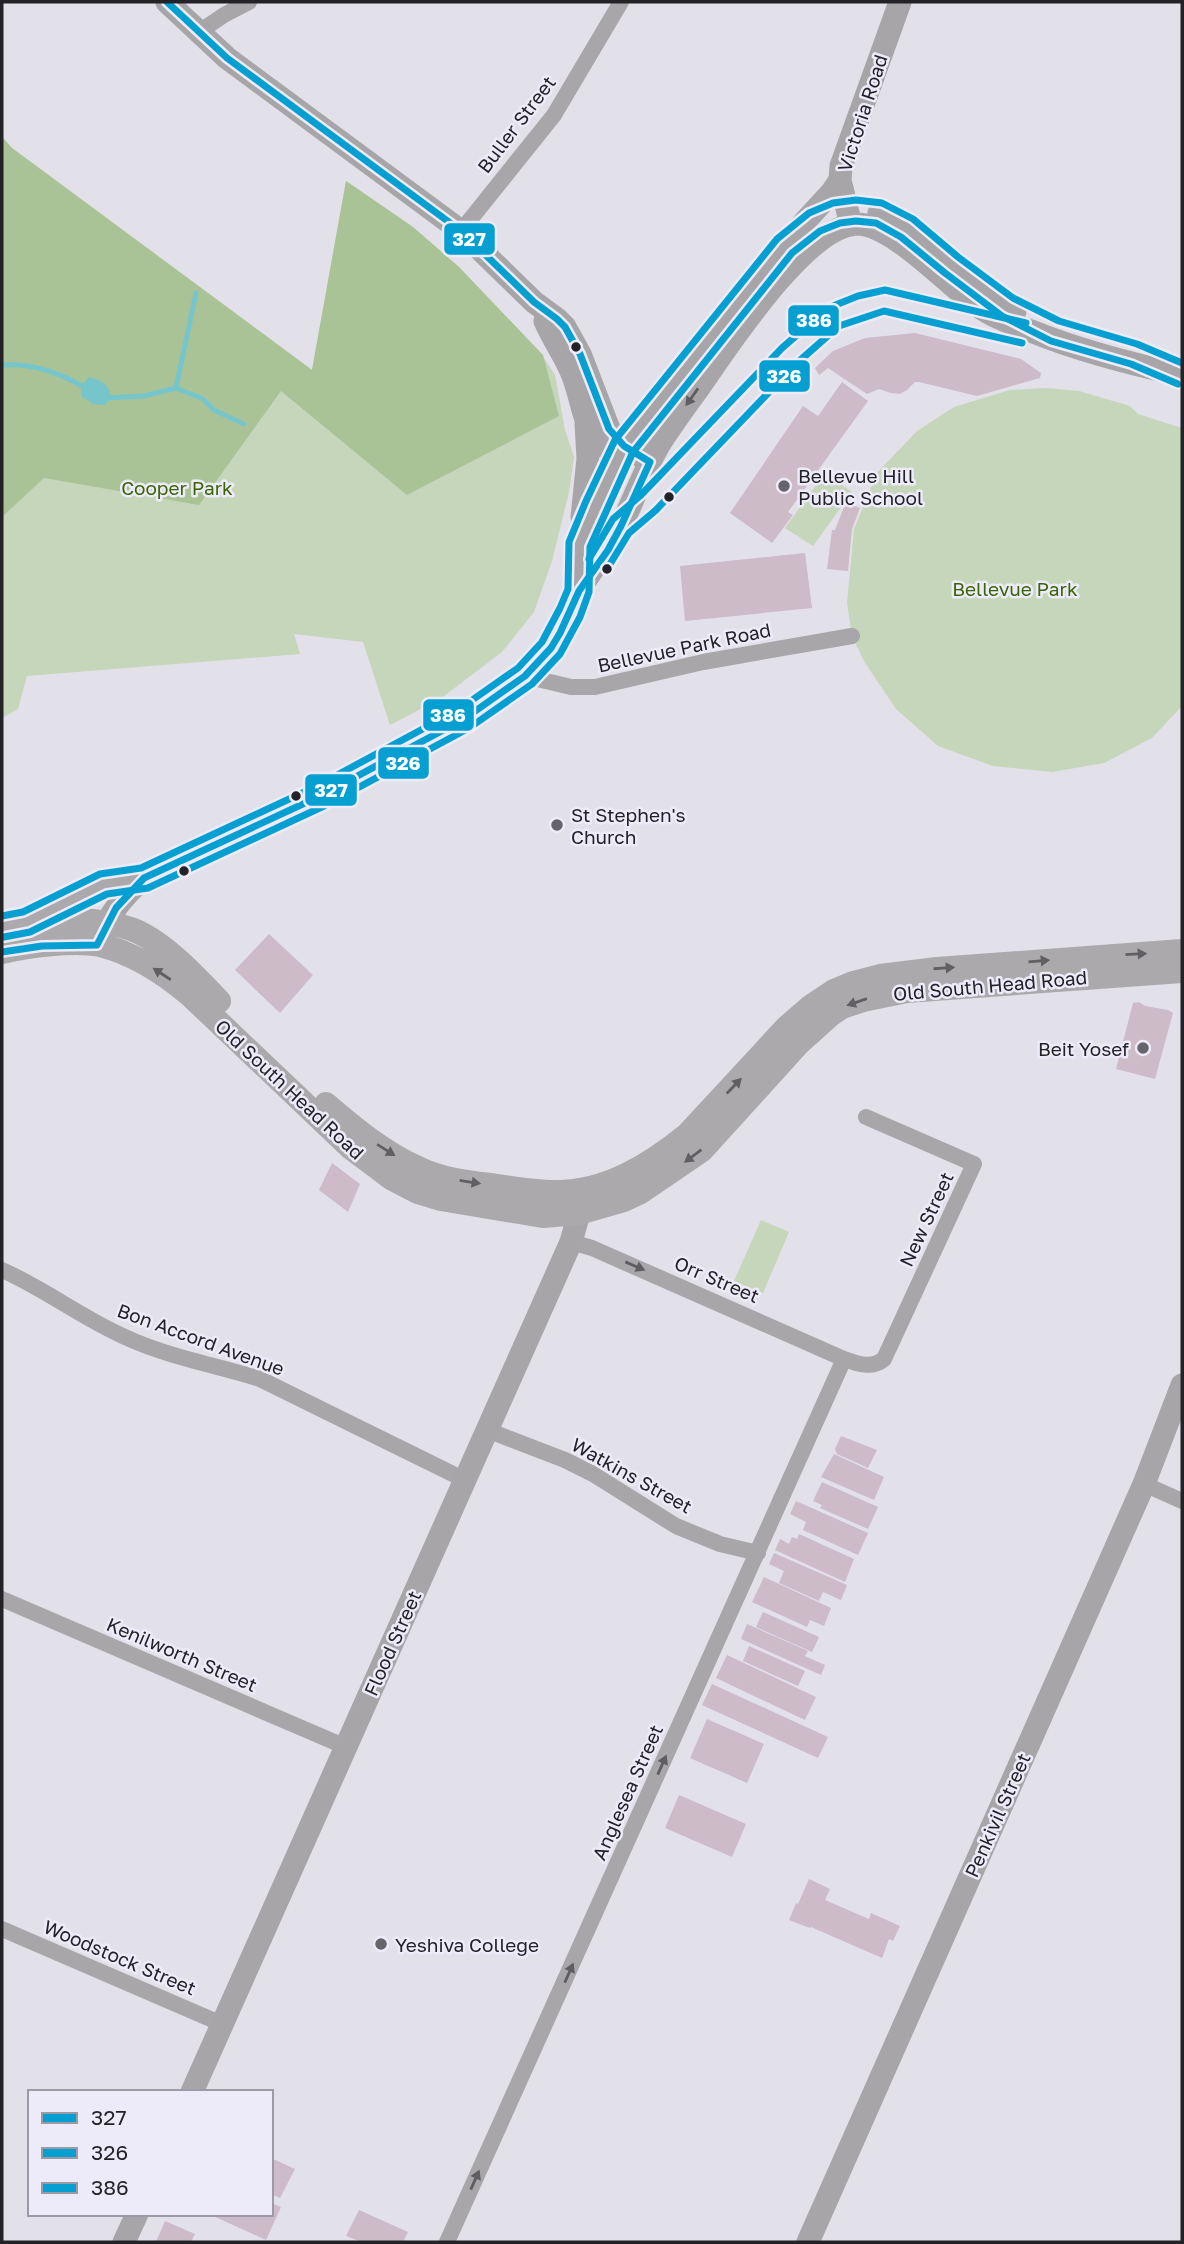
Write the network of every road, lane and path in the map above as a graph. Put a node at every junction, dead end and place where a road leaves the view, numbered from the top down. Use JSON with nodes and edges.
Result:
{"nodes":[{"id":1,"x":167,"y":2,"type":"edge"},
{"id":2,"x":249,"y":2,"type":"edge"},
{"id":3,"x":621,"y":2,"type":"edge"},
{"id":4,"x":900,"y":2,"type":"edge"},
{"id":5,"x":199,"y":32,"type":"junction"},
{"id":6,"x":840,"y":180,"type":"junction"},
{"id":7,"x":847,"y":221,"type":"junction"},
{"id":8,"x":461,"y":231,"type":"junction"},
{"id":9,"x":785,"y":246,"type":"junction"},
{"id":10,"x":534,"y":302,"type":"junction"},
{"id":11,"x":1182,"y":374,"type":"edge"},
{"id":12,"x":586,"y":423,"type":"junction"},
{"id":13,"x":621,"y":452,"type":"junction"},
{"id":14,"x":648,"y":468,"type":"junction"},
{"id":15,"x":579,"y":545,"type":"junction"},
{"id":16,"x":579,"y":591,"type":"junction"},
{"id":17,"x":852,"y":636,"type":"dead end"},
{"id":18,"x":525,"y":676,"type":"junction"},
{"id":19,"x":144,"y":878,"type":"junction"},
{"id":20,"x":14,"y":924,"type":"edge"},
{"id":21,"x":101,"y":934,"type":"junction"},
{"id":22,"x":1182,"y":951,"type":"edge"},
{"id":23,"x":2,"y":952,"type":"edge"},
{"id":24,"x":1182,"y":971,"type":"edge"},
{"id":25,"x":866,"y":1116,"type":"dead end"},
{"id":26,"x":579,"y":1202,"type":"junction"},
{"id":27,"x":571,"y":1241,"type":"junction"},
{"id":28,"x":2,"y":1270,"type":"edge"},
{"id":29,"x":845,"y":1359,"type":"junction"},
{"id":30,"x":1182,"y":1385,"type":"edge"},
{"id":31,"x":487,"y":1430,"type":"junction"},
{"id":32,"x":465,"y":1480,"type":"junction"},
{"id":33,"x":1144,"y":1484,"type":"junction"},
{"id":34,"x":1182,"y":1501,"type":"edge"},
{"id":35,"x":758,"y":1553,"type":"junction"},
{"id":36,"x":2,"y":1599,"type":"edge"},
{"id":37,"x":346,"y":1747,"type":"junction"},
{"id":38,"x":2,"y":1929,"type":"edge"},
{"id":39,"x":222,"y":2024,"type":"junction"},
{"id":40,"x":193,"y":2090,"type":"edge"},
{"id":41,"x":136,"y":2216,"type":"edge"},
{"id":42,"x":124,"y":2242,"type":"edge"},
{"id":43,"x":447,"y":2242,"type":"edge"},
{"id":44,"x":808,"y":2242,"type":"edge"}],
"edges":[{"from":1,"to":5,"type":"street"},
{"from":2,"to":5,"type":"street"},
{"from":3,"to":8,"type":"street","name":"Buller Street"},
{"from":4,"to":6,"type":"street","name":"Victoria Road"},
{"from":5,"to":8,"type":"street"},
{"from":6,"to":7,"type":"street","name":"Victoria Road"},
{"from":6,"to":9,"type":"street"},
{"from":7,"to":9,"type":"street"},
{"from":7,"to":11,"type":"street"},
{"from":7,"to":14,"type":"street","one_way":true},
{"from":8,"to":10,"type":"street"},
{"from":9,"to":13,"type":"street"},
{"from":10,"to":12,"type":"street"},
{"from":10,"to":13,"type":"street"},
{"from":12,"to":13,"type":"street"},
{"from":12,"to":15,"type":"street"},
{"from":13,"to":14,"type":"street"},
{"from":13,"to":15,"type":"street"},
{"from":14,"to":16,"type":"street"},
{"from":15,"to":16,"type":"street"},
{"from":16,"to":18,"type":"street"},
{"from":17,"to":18,"type":"street","name":"Bellevue Park Road"},
{"from":18,"to":19,"type":"street"},
{"from":19,"to":20,"type":"main road"},
{"from":19,"to":21,"type":"street"},
{"from":20,"to":21,"type":"main road","name":"Old South Head Road"},
{"from":21,"to":23,"type":"main road","name":"Old South Head Road"},
{"from":21,"to":26,"type":"main road","name":"Old South Head Road"},
{"from":26,"to":22,"type":"main road","name":"Old South Head Road","one_way":true},
{"from":24,"to":26,"type":"main road","name":"Old South Head Road","one_way":true},
{"from":25,"to":29,"type":"street","name":"New Street"},
{"from":26,"to":27,"type":"street","name":"Flood Street"},
{"from":27,"to":29,"type":"street","name":"Orr Street","one_way":true},
{"from":27,"to":31,"type":"street","name":"Flood Street"},
{"from":28,"to":32,"type":"street","name":"Bon Accord Avenue"},
{"from":29,"to":35,"type":"street","name":"Anglesea Street"},
{"from":30,"to":33,"type":"street","name":"Penkivil Street"},
{"from":31,"to":32,"type":"street","name":"Flood Street"},
{"from":31,"to":35,"type":"street","name":"Watkins Street"},
{"from":32,"to":37,"type":"street","name":"Flood Street"},
{"from":33,"to":34,"type":"street"},
{"from":33,"to":44,"type":"street","name":"Penkivil Street"},
{"from":43,"to":35,"type":"street","name":"Anglesea Street","one_way":true},
{"from":36,"to":37,"type":"street","name":"Kenilworth Street"},
{"from":37,"to":39,"type":"street","name":"Flood Street"},
{"from":38,"to":39,"type":"street","name":"Woodstock Street"},
{"from":39,"to":40,"type":"street","name":"Flood Street"},
{"from":41,"to":42,"type":"street"}]}
